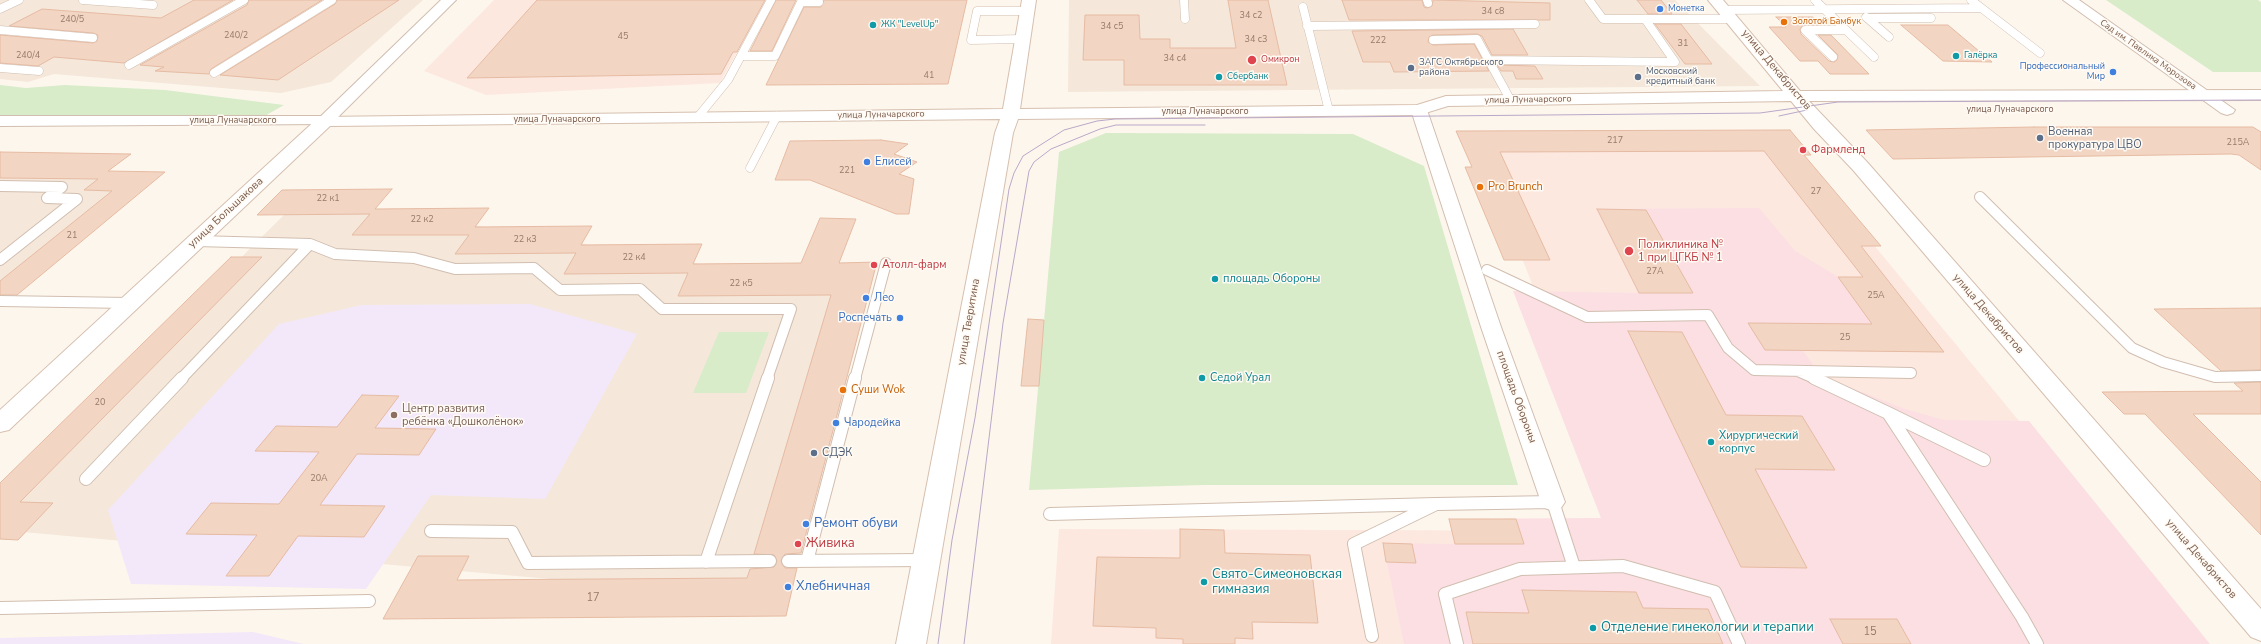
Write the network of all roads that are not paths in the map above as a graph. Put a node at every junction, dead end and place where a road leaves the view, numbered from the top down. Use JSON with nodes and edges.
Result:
{"nodes":[{"id":1,"x":19,"y":0,"type":"edge"},
{"id":2,"x":83,"y":0,"type":"edge"},
{"id":3,"x":244,"y":0,"type":"edge"},
{"id":4,"x":332,"y":0,"type":"edge"},
{"id":5,"x":449,"y":0,"type":"edge"},
{"id":6,"x":772,"y":0,"type":"edge"},
{"id":7,"x":1184,"y":0,"type":"edge"},
{"id":8,"x":1589,"y":0,"type":"edge"},
{"id":9,"x":1815,"y":0,"type":"edge"},
{"id":10,"x":1971,"y":0,"type":"edge"},
{"id":11,"x":2070,"y":0,"type":"edge"},
{"id":12,"x":819,"y":2,"type":"dead end"},
{"id":13,"x":153,"y":5,"type":"dead end"},
{"id":14,"x":1028,"y":6,"type":"edge"},
{"id":15,"x":1303,"y":7,"type":"dead end"},
{"id":16,"x":1858,"y":8,"type":"junction"},
{"id":17,"x":1981,"y":8,"type":"junction"},
{"id":18,"x":0,"y":9,"type":"edge"},
{"id":19,"x":1724,"y":9,"type":"edge"},
{"id":20,"x":1824,"y":9,"type":"junction"},
{"id":21,"x":1868,"y":18,"type":"junction"},
{"id":22,"x":1931,"y":18,"type":"dead end"},
{"id":23,"x":1185,"y":19,"type":"dead end"},
{"id":24,"x":1644,"y":19,"type":"junction"},
{"id":25,"x":1536,"y":24,"type":"dead end"},
{"id":26,"x":1307,"y":26,"type":"junction"},
{"id":27,"x":0,"y":30,"type":"edge"},
{"id":28,"x":1846,"y":30,"type":"junction"},
{"id":29,"x":1889,"y":37,"type":"dead end"},
{"id":30,"x":93,"y":38,"type":"dead end"},
{"id":31,"x":1022,"y":39,"type":"junction"},
{"id":32,"x":1433,"y":40,"type":"dead end"},
{"id":33,"x":2040,"y":53,"type":"dead end"},
{"id":34,"x":741,"y":56,"type":"junction"},
{"id":35,"x":1874,"y":57,"type":"dead end"},
{"id":36,"x":1833,"y":58,"type":"dead end"},
{"id":37,"x":1488,"y":60,"type":"junction"},
{"id":38,"x":129,"y":65,"type":"dead end"},
{"id":39,"x":0,"y":68,"type":"edge"},
{"id":40,"x":39,"y":71,"type":"dead end"},
{"id":41,"x":214,"y":73,"type":"dead end"},
{"id":42,"x":2206,"y":95,"type":"junction"},
{"id":43,"x":2261,"y":95,"type":"edge"},
{"id":44,"x":1801,"y":100,"type":"junction"},
{"id":45,"x":1511,"y":101,"type":"junction"},
{"id":46,"x":1419,"y":110,"type":"junction"},
{"id":47,"x":2227,"y":110,"type":"junction"},
{"id":48,"x":2261,"y":110,"type":"edge"},
{"id":49,"x":1329,"y":111,"type":"junction"},
{"id":50,"x":1010,"y":114,"type":"junction"},
{"id":51,"x":777,"y":116,"type":"junction"},
{"id":52,"x":697,"y":118,"type":"junction"},
{"id":53,"x":0,"y":121,"type":"edge"},
{"id":54,"x":325,"y":121,"type":"junction"},
{"id":55,"x":750,"y":168,"type":"dead end"},
{"id":56,"x":0,"y":186,"type":"edge"},
{"id":57,"x":1980,"y":197,"type":"dead end"},
{"id":58,"x":196,"y":241,"type":"junction"},
{"id":59,"x":310,"y":244,"type":"junction"},
{"id":60,"x":0,"y":260,"type":"edge"},
{"id":61,"x":886,"y":263,"type":"dead end"},
{"id":62,"x":1487,"y":270,"type":"dead end"},
{"id":63,"x":0,"y":300,"type":"edge"},
{"id":64,"x":129,"y":303,"type":"junction"},
{"id":65,"x":1796,"y":371,"type":"junction"},
{"id":66,"x":1911,"y":373,"type":"dead end"},
{"id":67,"x":2261,"y":376,"type":"edge"},
{"id":68,"x":1888,"y":414,"type":"junction"},
{"id":69,"x":0,"y":424,"type":"edge"},
{"id":70,"x":1984,"y":460,"type":"dead end"},
{"id":71,"x":86,"y":479,"type":"dead end"},
{"id":72,"x":1553,"y":502,"type":"junction"},
{"id":73,"x":1436,"y":504,"type":"junction"},
{"id":74,"x":1050,"y":514,"type":"dead end"},
{"id":75,"x":432,"y":531,"type":"dead end"},
{"id":76,"x":926,"y":560,"type":"junction"},
{"id":77,"x":770,"y":561,"type":"dead end"},
{"id":78,"x":788,"y":561,"type":"dead end"},
{"id":79,"x":807,"y":561,"type":"junction"},
{"id":80,"x":706,"y":562,"type":"junction"},
{"id":81,"x":1574,"y":567,"type":"junction"},
{"id":82,"x":369,"y":601,"type":"dead end"},
{"id":83,"x":0,"y":608,"type":"edge"},
{"id":84,"x":2261,"y":629,"type":"edge"},
{"id":85,"x":1372,"y":636,"type":"dead end"},
{"id":86,"x":912,"y":644,"type":"edge"},
{"id":87,"x":1457,"y":644,"type":"edge"},
{"id":88,"x":1739,"y":644,"type":"edge"},
{"id":89,"x":2037,"y":644,"type":"edge"}],
"edges":[{"from":1,"to":18,"type":"lane"},
{"from":2,"to":13,"type":"lane"},
{"from":3,"to":38,"type":"lane"},
{"from":4,"to":41,"type":"lane"},
{"from":5,"to":54,"type":"street","name":"улица Большакова"},
{"from":6,"to":34,"type":"lane"},
{"from":7,"to":23,"type":"lane"},
{"from":8,"to":24,"type":"lane"},
{"from":9,"to":20,"type":"lane"},
{"from":10,"to":17,"type":"lane"},
{"from":11,"to":42,"type":"street","name":"Сад им. Павлика Морозова"},
{"from":12,"to":34,"type":"lane"},
{"from":14,"to":31,"type":"street","name":"улица Тверитина"},
{"from":14,"to":31,"type":"lane"},
{"from":15,"to":26,"type":"lane"},
{"from":16,"to":17,"type":"lane"},
{"from":16,"to":20,"type":"lane"},
{"from":16,"to":21,"type":"lane"},
{"from":17,"to":33,"type":"lane"},
{"from":19,"to":20,"type":"lane"},
{"from":19,"to":24,"type":"lane"},
{"from":19,"to":44,"type":"street","name":"улица Декабристов"},
{"from":20,"to":28,"type":"lane"},
{"from":21,"to":22,"type":"lane"},
{"from":21,"to":29,"type":"lane"},
{"from":24,"to":37,"type":"lane"},
{"from":25,"to":26,"type":"lane"},
{"from":26,"to":49,"type":"lane"},
{"from":27,"to":30,"type":"lane"},
{"from":28,"to":35,"type":"lane"},
{"from":28,"to":36,"type":"lane"},
{"from":31,"to":50,"type":"street","name":"улица Тверитина"},
{"from":32,"to":37,"type":"lane"},
{"from":34,"to":52,"type":"lane"},
{"from":37,"to":45,"type":"lane"},
{"from":39,"to":40,"type":"lane"},
{"from":42,"to":43,"type":"street","name":"улица Луначарского"},
{"from":42,"to":44,"type":"street","name":"улица Луначарского"},
{"from":42,"to":47,"type":"street","name":"Сад им. Павлика Морозова"},
{"from":44,"to":45,"type":"street","name":"улица Луначарского"},
{"from":44,"to":47,"type":"street","name":"улица Луначарского"},
{"from":44,"to":84,"type":"street","name":"улица Декабристов"},
{"from":45,"to":46,"type":"street","name":"улица Луначарского"},
{"from":46,"to":49,"type":"street","name":"улица Луначарского"},
{"from":46,"to":72,"type":"street","name":"площадь Обороны"},
{"from":47,"to":48,"type":"street","name":"улица Луначарского"},
{"from":49,"to":50,"type":"street","name":"улица Луначарского"},
{"from":50,"to":51,"type":"street","name":"улица Луначарского"},
{"from":50,"to":76,"type":"street","name":"улица Тверитина"},
{"from":51,"to":52,"type":"street","name":"улица Луначарского"},
{"from":51,"to":55,"type":"lane"},
{"from":52,"to":54,"type":"street","name":"улица Луначарского"},
{"from":53,"to":54,"type":"street","name":"улица Луначарского"},
{"from":54,"to":58,"type":"street","name":"улица Большакова"},
{"from":56,"to":60,"type":"lane"},
{"from":57,"to":67,"type":"lane"},
{"from":58,"to":59,"type":"lane"},
{"from":58,"to":64,"type":"street","name":"улица Большакова"},
{"from":59,"to":71,"type":"lane"},
{"from":59,"to":80,"type":"lane"},
{"from":61,"to":79,"type":"lane"},
{"from":62,"to":65,"type":"lane"},
{"from":63,"to":64,"type":"lane"},
{"from":64,"to":69,"type":"street","name":"улица Большакова"},
{"from":65,"to":66,"type":"lane"},
{"from":65,"to":68,"type":"lane"},
{"from":68,"to":70,"type":"lane"},
{"from":68,"to":89,"type":"lane"},
{"from":72,"to":73,"type":"lane"},
{"from":72,"to":81,"type":"lane"},
{"from":73,"to":74,"type":"lane"},
{"from":73,"to":85,"type":"lane"},
{"from":75,"to":80,"type":"lane"},
{"from":76,"to":79,"type":"lane"},
{"from":76,"to":86,"type":"street","name":"улица Тверитина"},
{"from":77,"to":80,"type":"lane"},
{"from":78,"to":79,"type":"lane"},
{"from":81,"to":87,"type":"lane"},
{"from":81,"to":88,"type":"lane"},
{"from":82,"to":83,"type":"lane"}]}
